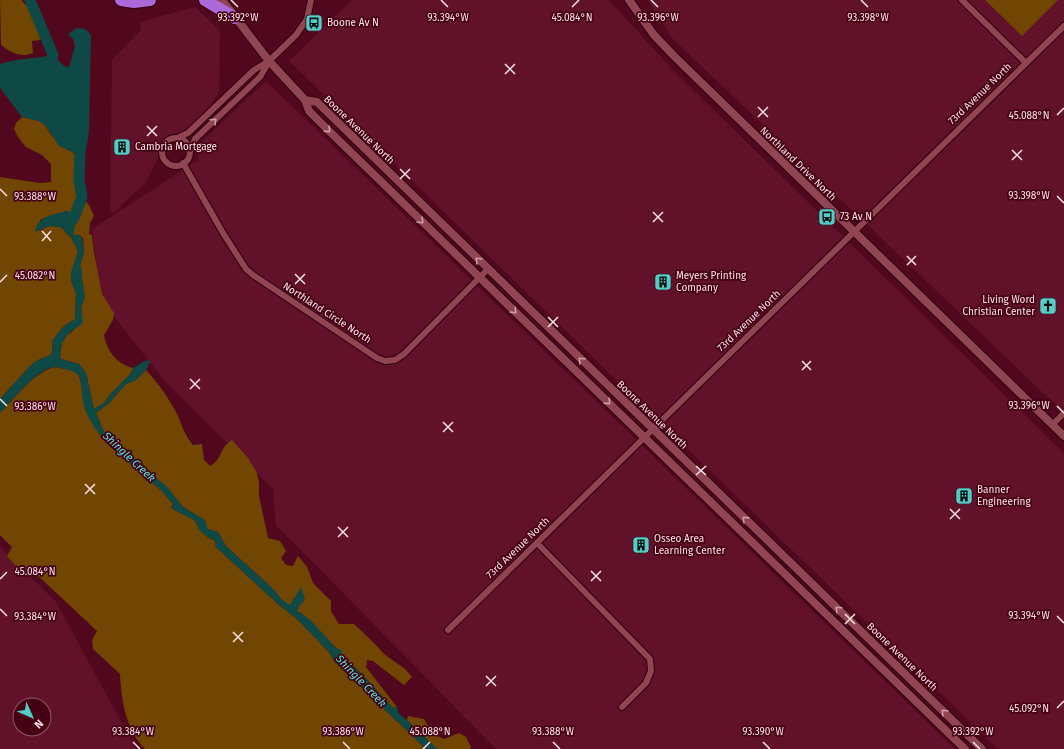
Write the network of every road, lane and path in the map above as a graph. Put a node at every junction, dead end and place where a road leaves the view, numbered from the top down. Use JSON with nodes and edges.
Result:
{"nodes":[{"id":1,"x":121,"y":0,"type":"edge"},
{"id":2,"x":150,"y":0,"type":"edge"},
{"id":3,"x":205,"y":0,"type":"edge"},
{"id":4,"x":222,"y":0,"type":"edge"},
{"id":5,"x":311,"y":0,"type":"edge"},
{"id":6,"x":628,"y":0,"type":"edge"},
{"id":7,"x":962,"y":0,"type":"edge"},
{"id":8,"x":235,"y":18,"type":"junction"},
{"id":9,"x":1064,"y":26,"type":"edge"},
{"id":10,"x":269,"y":61,"type":"junction"},
{"id":11,"x":1026,"y":63,"type":"junction"},
{"id":12,"x":305,"y":100,"type":"junction"},
{"id":13,"x":178,"y":138,"type":"junction"},
{"id":14,"x":190,"y":151,"type":"junction"},
{"id":15,"x":183,"y":164,"type":"junction"},
{"id":16,"x":854,"y":232,"type":"junction"},
{"id":17,"x":488,"y":270,"type":"junction"},
{"id":18,"x":480,"y":278,"type":"junction"},
{"id":19,"x":1064,"y":414,"type":"edge"},
{"id":20,"x":1052,"y":425,"type":"junction"},
{"id":21,"x":653,"y":429,"type":"junction"},
{"id":22,"x":1064,"y":436,"type":"edge"},
{"id":23,"x":644,"y":438,"type":"junction"},
{"id":24,"x":537,"y":543,"type":"junction"},
{"id":25,"x":448,"y":630,"type":"dead end"},
{"id":26,"x":622,"y":707,"type":"dead end"},
{"id":27,"x":965,"y":749,"type":"edge"},
{"id":28,"x":982,"y":749,"type":"edge"}],
"edges":[{"from":1,"to":2,"type":"highway"},
{"from":3,"to":8,"type":"highway"},
{"from":4,"to":8,"type":"street","name":"Boone Avenue North"},
{"from":5,"to":10,"type":"street"},
{"from":6,"to":16,"type":"street","name":"Northland Drive North"},
{"from":7,"to":11,"type":"street"},
{"from":8,"to":10,"type":"street","name":"Boone Avenue North"},
{"from":9,"to":11,"type":"street","name":"73rd Avenue North"},
{"from":10,"to":12,"type":"street","name":"Boone Avenue North"},
{"from":10,"to":13,"type":"street"},
{"from":14,"to":10,"type":"street","one_way":true},
{"from":11,"to":16,"type":"street","name":"73rd Avenue North"},
{"from":17,"to":12,"type":"street","name":"Boone Avenue North","one_way":true},
{"from":12,"to":18,"type":"street","name":"Boone Avenue North","one_way":true},
{"from":13,"to":14,"type":"street"},
{"from":13,"to":15,"type":"street"},
{"from":14,"to":15,"type":"street"},
{"from":15,"to":18,"type":"street","name":"Northland Circle North"},
{"from":16,"to":20,"type":"street","name":"Northland Drive North"},
{"from":16,"to":21,"type":"street","name":"73rd Avenue North"},
{"from":17,"to":18,"type":"street","name":"Northland Circle North"},
{"from":21,"to":17,"type":"street","name":"Boone Avenue North","one_way":true},
{"from":18,"to":23,"type":"street","name":"Boone Avenue North","one_way":true},
{"from":19,"to":20,"type":"street"},
{"from":20,"to":22,"type":"street","name":"Northland Drive North"},
{"from":21,"to":23,"type":"street","name":"73rd Avenue North"},
{"from":28,"to":21,"type":"street","name":"Boone Avenue North","one_way":true},
{"from":23,"to":24,"type":"street","name":"73rd Avenue North"},
{"from":23,"to":27,"type":"street","name":"Boone Avenue North"},
{"from":24,"to":25,"type":"street","name":"73rd Avenue North"},
{"from":24,"to":26,"type":"street"}]}
